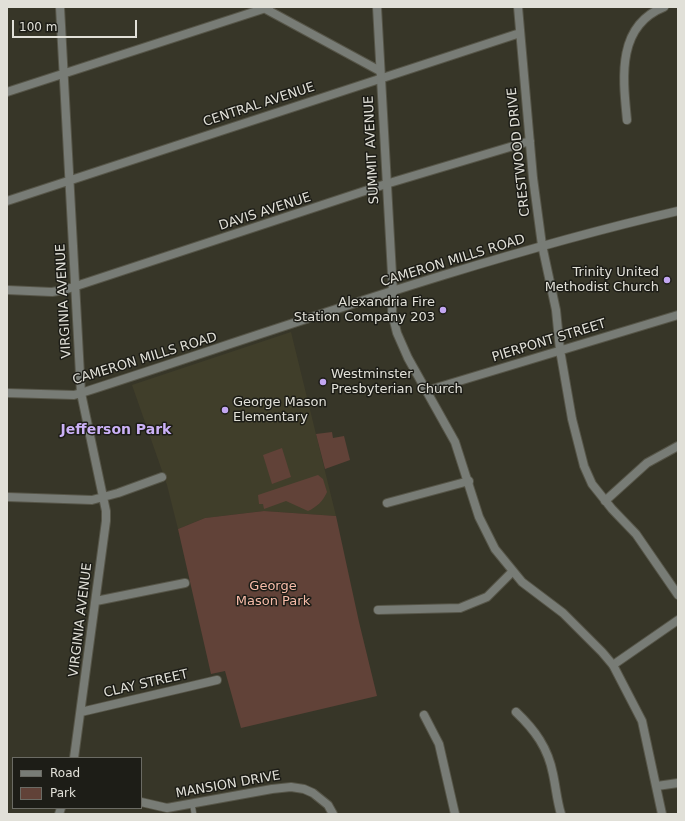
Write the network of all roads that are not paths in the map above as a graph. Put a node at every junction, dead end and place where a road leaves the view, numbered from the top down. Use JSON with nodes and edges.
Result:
{"nodes":[{"id":1,"x":60,"y":7,"type":"edge"},
{"id":2,"x":377,"y":7,"type":"edge"},
{"id":3,"x":518,"y":7,"type":"edge"},
{"id":4,"x":664,"y":7,"type":"edge"},
{"id":5,"x":264,"y":8,"type":"edge"},
{"id":6,"x":520,"y":33,"type":"junction"},
{"id":7,"x":63,"y":73,"type":"junction"},
{"id":8,"x":380,"y":74,"type":"junction"},
{"id":9,"x":7,"y":92,"type":"edge"},
{"id":10,"x":627,"y":120,"type":"dead end"},
{"id":11,"x":530,"y":141,"type":"junction"},
{"id":12,"x":69,"y":180,"type":"junction"},
{"id":13,"x":386,"y":184,"type":"junction"},
{"id":14,"x":7,"y":201,"type":"edge"},
{"id":15,"x":678,"y":211,"type":"edge"},
{"id":16,"x":542,"y":245,"type":"junction"},
{"id":17,"x":74,"y":287,"type":"junction"},
{"id":18,"x":7,"y":290,"type":"edge"},
{"id":19,"x":393,"y":292,"type":"junction"},
{"id":20,"x":678,"y":315,"type":"edge"},
{"id":21,"x":560,"y":350,"type":"junction"},
{"id":22,"x":426,"y":391,"type":"junction"},
{"id":23,"x":7,"y":393,"type":"edge"},
{"id":24,"x":81,"y":393,"type":"junction"},
{"id":25,"x":678,"y":446,"type":"edge"},
{"id":26,"x":162,"y":477,"type":"dead end"},
{"id":27,"x":468,"y":481,"type":"junction"},
{"id":28,"x":7,"y":497,"type":"edge"},
{"id":29,"x":103,"y":497,"type":"junction"},
{"id":30,"x":605,"y":501,"type":"junction"},
{"id":31,"x":387,"y":503,"type":"dead end"},
{"id":32,"x":512,"y":572,"type":"junction"},
{"id":33,"x":185,"y":582,"type":"dead end"},
{"id":34,"x":678,"y":595,"type":"edge"},
{"id":35,"x":96,"y":601,"type":"junction"},
{"id":36,"x":378,"y":610,"type":"dead end"},
{"id":37,"x":678,"y":620,"type":"edge"},
{"id":38,"x":613,"y":665,"type":"junction"},
{"id":39,"x":217,"y":680,"type":"dead end"},
{"id":40,"x":81,"y":712,"type":"junction"},
{"id":41,"x":516,"y":712,"type":"dead end"},
{"id":42,"x":424,"y":715,"type":"dead end"},
{"id":43,"x":74,"y":757,"type":"edge"},
{"id":44,"x":678,"y":783,"type":"edge"},
{"id":45,"x":657,"y":786,"type":"junction"},
{"id":46,"x":142,"y":802,"type":"edge"},
{"id":47,"x":192,"y":803,"type":"junction"},
{"id":48,"x":194,"y":814,"type":"edge"},
{"id":49,"x":333,"y":814,"type":"edge"},
{"id":50,"x":455,"y":814,"type":"edge"},
{"id":51,"x":561,"y":814,"type":"edge"},
{"id":52,"x":662,"y":814,"type":"edge"}],
"edges":[{"from":1,"to":7,"type":"street","name":"VIRGINIA AVENUE"},
{"from":2,"to":8,"type":"street","name":"SUMMIT AVENUE"},
{"from":3,"to":6,"type":"street","name":"CRESTWOOD DRIVE"},
{"from":4,"to":10,"type":"street"},
{"from":5,"to":7,"type":"street"},
{"from":5,"to":8,"type":"street"},
{"from":6,"to":8,"type":"street","name":"CENTRAL AVENUE"},
{"from":6,"to":11,"type":"street","name":"CRESTWOOD DRIVE"},
{"from":7,"to":9,"type":"street"},
{"from":7,"to":12,"type":"street","name":"VIRGINIA AVENUE"},
{"from":8,"to":12,"type":"street","name":"CENTRAL AVENUE"},
{"from":8,"to":13,"type":"street","name":"SUMMIT AVENUE"},
{"from":11,"to":13,"type":"street","name":"DAVIS AVENUE"},
{"from":11,"to":16,"type":"street","name":"CRESTWOOD DRIVE"},
{"from":12,"to":14,"type":"street","name":"CENTRAL AVENUE"},
{"from":12,"to":17,"type":"street","name":"VIRGINIA AVENUE"},
{"from":13,"to":17,"type":"street","name":"DAVIS AVENUE"},
{"from":13,"to":19,"type":"street","name":"SUMMIT AVENUE"},
{"from":15,"to":16,"type":"street","name":"CAMERON MILLS ROAD"},
{"from":16,"to":19,"type":"street","name":"CAMERON MILLS ROAD"},
{"from":16,"to":21,"type":"street","name":"CRESTWOOD DRIVE"},
{"from":17,"to":18,"type":"street","name":"DAVIS AVENUE"},
{"from":17,"to":24,"type":"street","name":"VIRGINIA AVENUE"},
{"from":19,"to":22,"type":"street","name":"SUMMIT AVENUE"},
{"from":19,"to":24,"type":"street","name":"CAMERON MILLS ROAD"},
{"from":20,"to":21,"type":"street","name":"PIERPONT STREET"},
{"from":21,"to":22,"type":"street","name":"PIERPONT STREET"},
{"from":21,"to":30,"type":"street","name":"CRESTWOOD DRIVE"},
{"from":22,"to":27,"type":"street","name":"SUMMIT AVENUE"},
{"from":23,"to":24,"type":"street","name":"CAMERON MILLS ROAD"},
{"from":24,"to":29,"type":"street","name":"VIRGINIA AVENUE"},
{"from":25,"to":30,"type":"street"},
{"from":26,"to":29,"type":"street"},
{"from":27,"to":31,"type":"street"},
{"from":27,"to":32,"type":"street","name":"SUMMIT AVENUE"},
{"from":28,"to":29,"type":"street"},
{"from":29,"to":35,"type":"street","name":"VIRGINIA AVENUE"},
{"from":30,"to":34,"type":"street","name":"CRESTWOOD DRIVE"},
{"from":32,"to":36,"type":"street"},
{"from":32,"to":38,"type":"street","name":"SUMMIT AVENUE"},
{"from":33,"to":35,"type":"street"},
{"from":35,"to":40,"type":"street","name":"VIRGINIA AVENUE"},
{"from":37,"to":38,"type":"street"},
{"from":38,"to":45,"type":"street","name":"SUMMIT AVENUE"},
{"from":39,"to":40,"type":"street","name":"CLAY STREET"},
{"from":40,"to":43,"type":"street","name":"VIRGINIA AVENUE"},
{"from":41,"to":51,"type":"street"},
{"from":42,"to":50,"type":"street"},
{"from":44,"to":45,"type":"street"},
{"from":45,"to":52,"type":"street","name":"SUMMIT AVENUE"},
{"from":46,"to":47,"type":"street","name":"MANSION DRIVE"},
{"from":47,"to":48,"type":"lane"},
{"from":47,"to":49,"type":"street","name":"MANSION DRIVE"}]}
